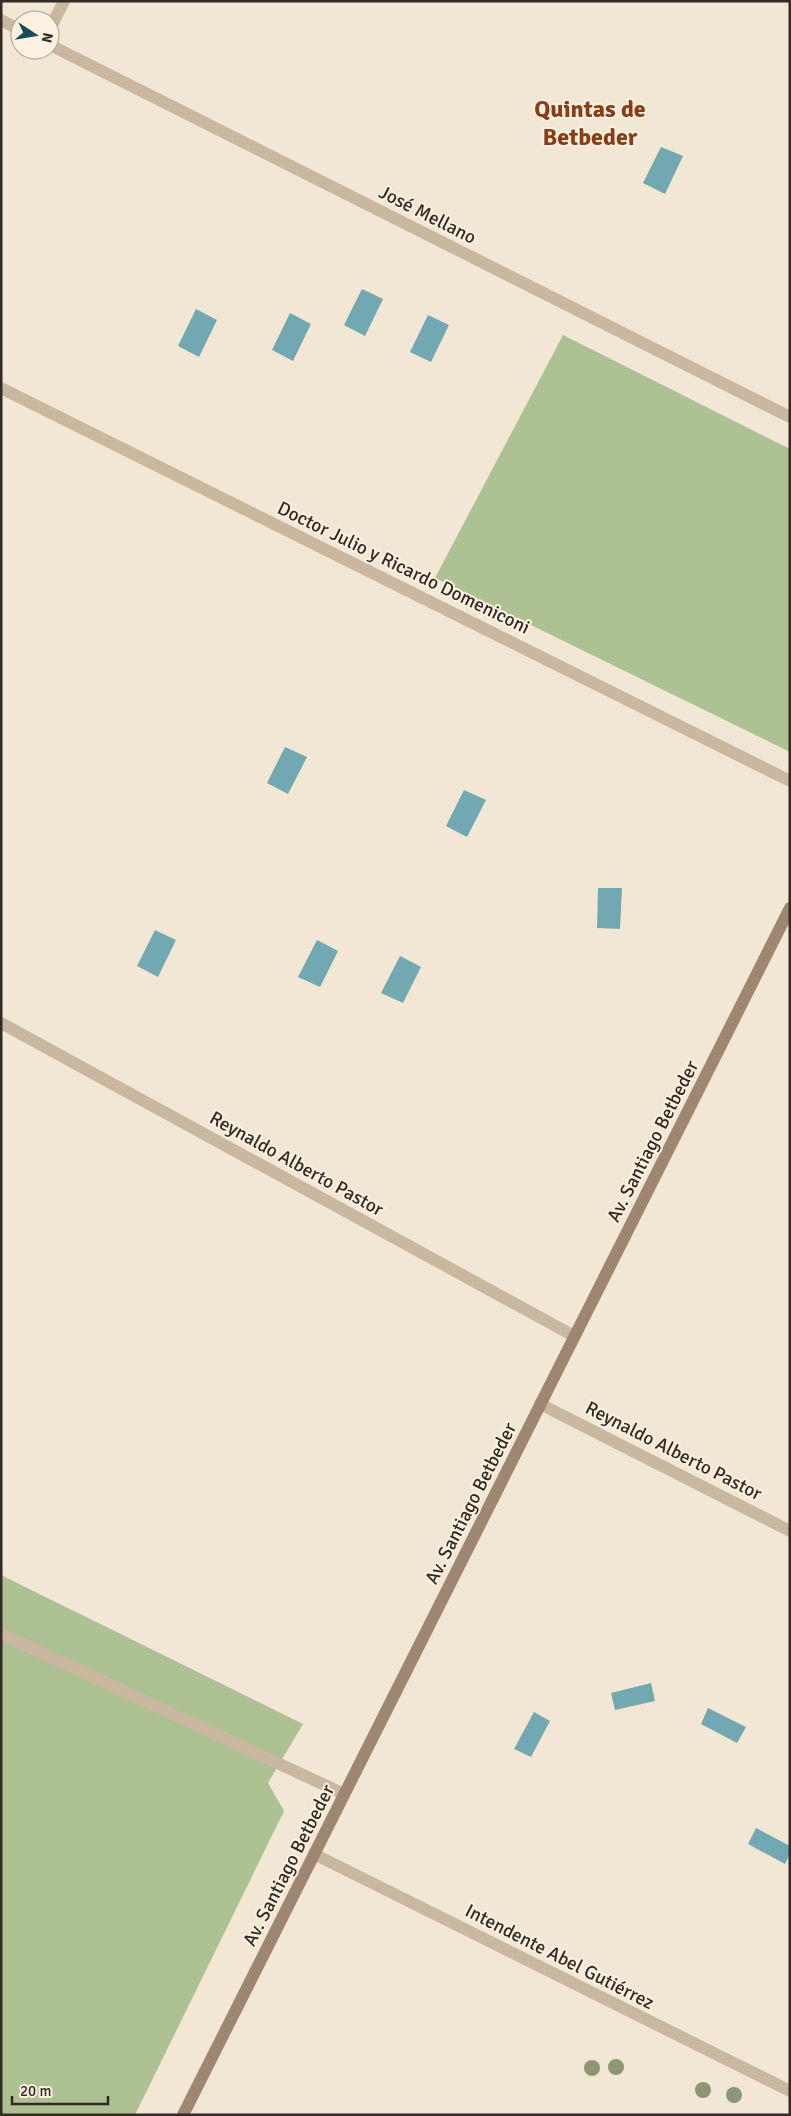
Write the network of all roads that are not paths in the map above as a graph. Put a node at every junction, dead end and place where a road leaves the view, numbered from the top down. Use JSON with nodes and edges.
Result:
{"nodes":[{"id":1,"x":60,"y":50,"type":"edge"},
{"id":2,"x":1,"y":388,"type":"edge"},
{"id":3,"x":790,"y":417,"type":"edge"},
{"id":4,"x":790,"y":780,"type":"edge"},
{"id":5,"x":790,"y":908,"type":"edge"},
{"id":6,"x":1,"y":1023,"type":"edge"},
{"id":7,"x":574,"y":1336,"type":"junction"},
{"id":8,"x":540,"y":1404,"type":"junction"},
{"id":9,"x":790,"y":1531,"type":"edge"},
{"id":10,"x":1,"y":1634,"type":"edge"},
{"id":11,"x":344,"y":1794,"type":"junction"},
{"id":12,"x":314,"y":1854,"type":"junction"},
{"id":13,"x":790,"y":2091,"type":"edge"},
{"id":14,"x":183,"y":2115,"type":"edge"}],
"edges":[{"from":1,"to":3,"type":"street","name":"José Mellano"},
{"from":2,"to":4,"type":"street","name":"Doctor Julio y Ricardo Domeniconi"},
{"from":5,"to":7,"type":"main road","name":"Av. Santiago Betbeder"},
{"from":6,"to":7,"type":"street","name":"Reynaldo Alberto Pastor"},
{"from":7,"to":8,"type":"main road","name":"Av. Santiago Betbeder"},
{"from":8,"to":9,"type":"street","name":"Reynaldo Alberto Pastor"},
{"from":8,"to":11,"type":"main road","name":"Av. Santiago Betbeder"},
{"from":10,"to":11,"type":"street"},
{"from":11,"to":12,"type":"main road","name":"Av. Santiago Betbeder"},
{"from":12,"to":13,"type":"street","name":"Intendente Abel Gutiérrez"},
{"from":12,"to":14,"type":"main road","name":"Av. Santiago Betbeder"}]}
